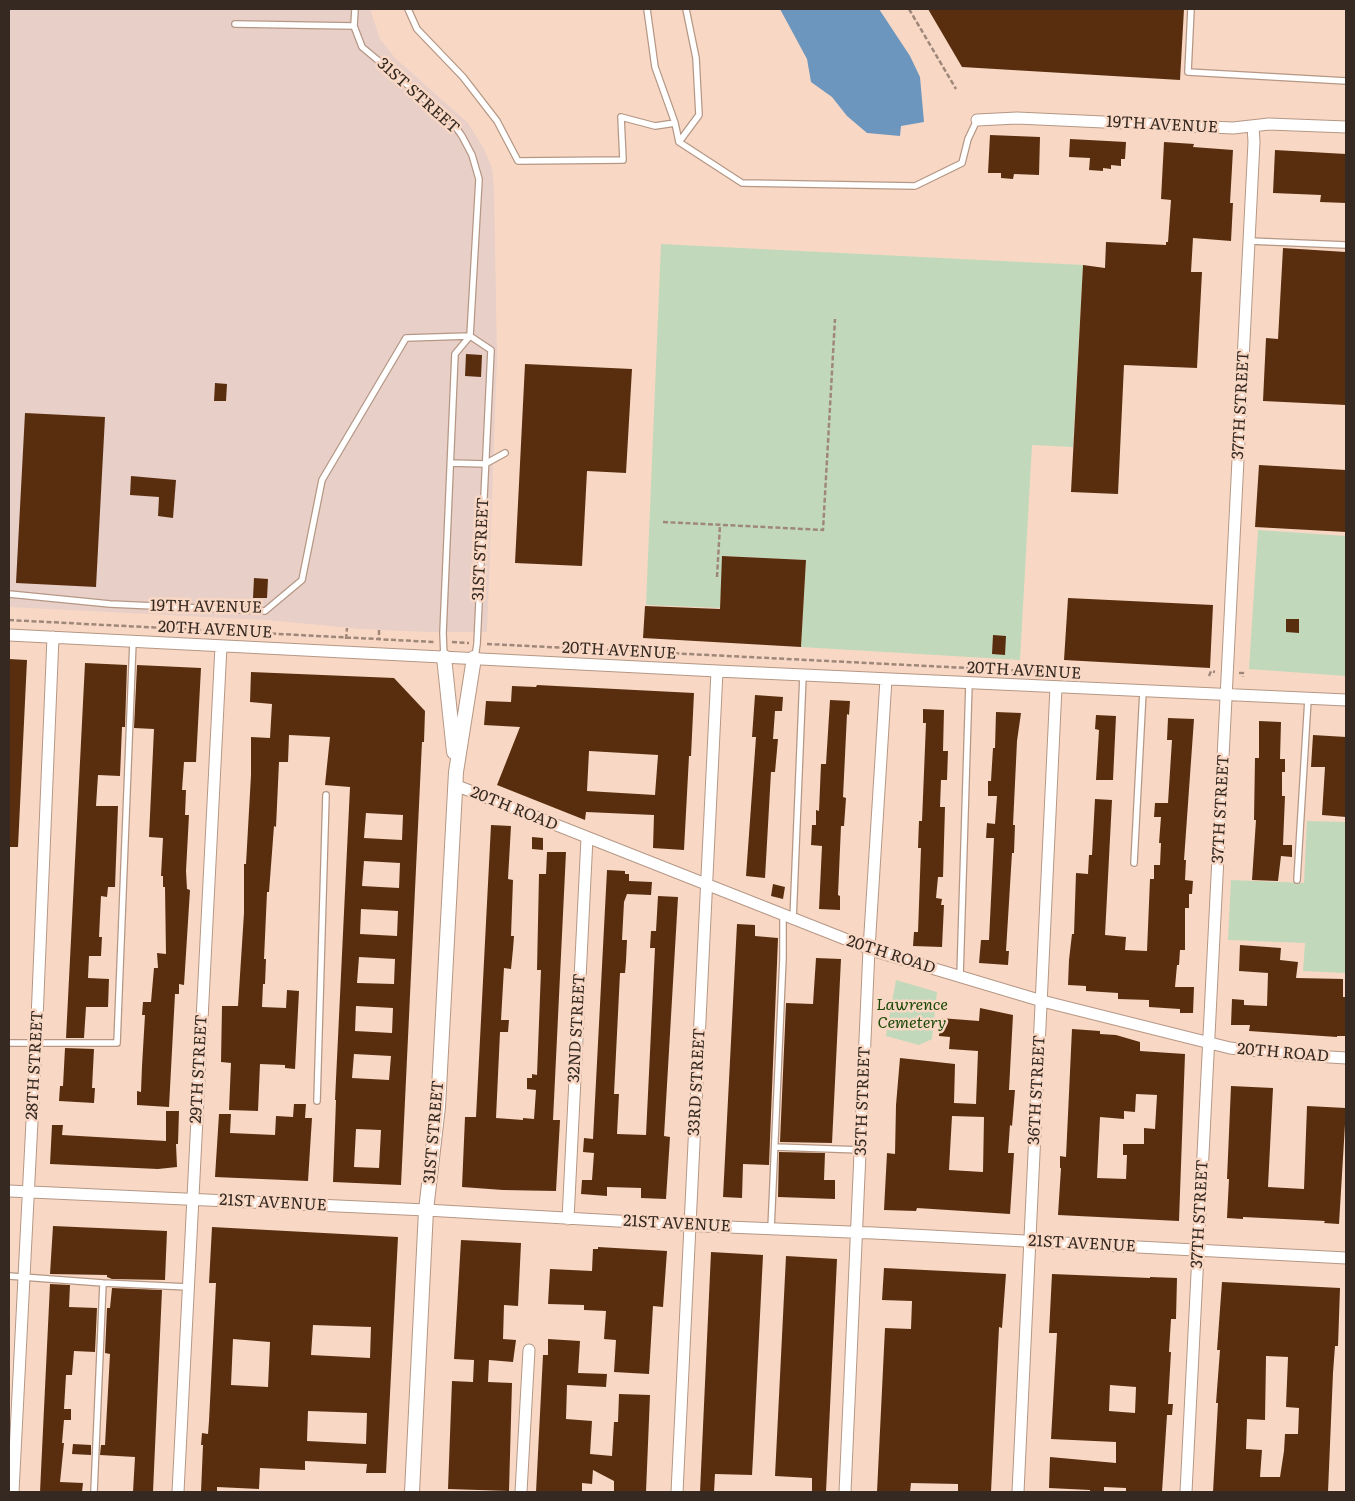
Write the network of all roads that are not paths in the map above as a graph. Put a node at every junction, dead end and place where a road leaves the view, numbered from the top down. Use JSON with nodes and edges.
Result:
{"nodes":[{"id":1,"x":355,"y":9,"type":"edge"},
{"id":2,"x":408,"y":9,"type":"edge"},
{"id":3,"x":647,"y":9,"type":"edge"},
{"id":4,"x":686,"y":9,"type":"edge"},
{"id":5,"x":1191,"y":9,"type":"edge"},
{"id":6,"x":235,"y":24,"type":"dead end"},
{"id":7,"x":354,"y":26,"type":"junction"},
{"id":8,"x":1346,"y":81,"type":"edge"},
{"id":9,"x":977,"y":120,"type":"joint"},
{"id":10,"x":675,"y":123,"type":"junction"},
{"id":11,"x":1253,"y":126,"type":"junction"},
{"id":12,"x":1346,"y":127,"type":"edge"},
{"id":13,"x":680,"y":142,"type":"junction"},
{"id":14,"x":1249,"y":241,"type":"junction"},
{"id":15,"x":1346,"y":244,"type":"edge"},
{"id":16,"x":470,"y":336,"type":"junction"},
{"id":17,"x":505,"y":453,"type":"dead end"},
{"id":18,"x":450,"y":463,"type":"junction"},
{"id":19,"x":486,"y":464,"type":"junction"},
{"id":20,"x":9,"y":594,"type":"edge"},
{"id":21,"x":9,"y":635,"type":"edge"},
{"id":22,"x":53,"y":638,"type":"junction"},
{"id":23,"x":133,"y":641,"type":"junction"},
{"id":24,"x":221,"y":646,"type":"junction"},
{"id":25,"x":444,"y":657,"type":"junction"},
{"id":26,"x":474,"y":658,"type":"junction"},
{"id":27,"x":717,"y":671,"type":"junction"},
{"id":28,"x":803,"y":675,"type":"junction"},
{"id":29,"x":886,"y":679,"type":"junction"},
{"id":30,"x":968,"y":683,"type":"junction"},
{"id":31,"x":1056,"y":687,"type":"junction"},
{"id":32,"x":1143,"y":691,"type":"junction"},
{"id":33,"x":1226,"y":695,"type":"junction"},
{"id":34,"x":1308,"y":698,"type":"junction"},
{"id":35,"x":1346,"y":700,"type":"edge"},
{"id":36,"x":455,"y":779,"type":"junction"},
{"id":37,"x":326,"y":796,"type":"dead end"},
{"id":38,"x":587,"y":838,"type":"junction"},
{"id":39,"x":1134,"y":863,"type":"dead end"},
{"id":40,"x":1297,"y":880,"type":"dead end"},
{"id":41,"x":707,"y":886,"type":"junction"},
{"id":42,"x":788,"y":918,"type":"junction"},
{"id":43,"x":869,"y":949,"type":"junction"},
{"id":44,"x":960,"y":976,"type":"junction"},
{"id":45,"x":1042,"y":1000,"type":"junction"},
{"id":46,"x":1208,"y":1042,"type":"junction"},
{"id":47,"x":9,"y":1043,"type":"edge"},
{"id":48,"x":36,"y":1043,"type":"junction"},
{"id":49,"x":1346,"y":1058,"type":"edge"},
{"id":50,"x":317,"y":1101,"type":"dead end"},
{"id":51,"x":774,"y":1147,"type":"junction"},
{"id":52,"x":861,"y":1150,"type":"junction"},
{"id":53,"x":9,"y":1191,"type":"edge"},
{"id":54,"x":28,"y":1192,"type":"junction"},
{"id":55,"x":193,"y":1199,"type":"junction"},
{"id":56,"x":426,"y":1210,"type":"junction"},
{"id":57,"x":568,"y":1219,"type":"junction"},
{"id":58,"x":690,"y":1225,"type":"junction"},
{"id":59,"x":771,"y":1229,"type":"junction"},
{"id":60,"x":857,"y":1233,"type":"junction"},
{"id":61,"x":1030,"y":1242,"type":"junction"},
{"id":62,"x":1198,"y":1250,"type":"junction"},
{"id":63,"x":1346,"y":1258,"type":"edge"},
{"id":64,"x":9,"y":1276,"type":"edge"},
{"id":65,"x":24,"y":1277,"type":"junction"},
{"id":66,"x":104,"y":1283,"type":"junction"},
{"id":67,"x":188,"y":1287,"type":"junction"},
{"id":68,"x":530,"y":1350,"type":"dead end"},
{"id":69,"x":13,"y":1492,"type":"edge"},
{"id":70,"x":94,"y":1492,"type":"edge"},
{"id":71,"x":178,"y":1492,"type":"edge"},
{"id":72,"x":412,"y":1492,"type":"edge"},
{"id":73,"x":521,"y":1492,"type":"edge"},
{"id":74,"x":677,"y":1492,"type":"edge"},
{"id":75,"x":845,"y":1492,"type":"edge"},
{"id":76,"x":1018,"y":1492,"type":"edge"},
{"id":77,"x":1186,"y":1492,"type":"edge"}],
"edges":[{"from":1,"to":7,"type":"lane","name":"31ST STREET"},
{"from":2,"to":10,"type":"lane"},
{"from":3,"to":10,"type":"lane"},
{"from":4,"to":13,"type":"lane"},
{"from":5,"to":8,"type":"lane"},
{"from":6,"to":7,"type":"lane"},
{"from":7,"to":16,"type":"lane","name":"31ST STREET"},
{"from":9,"to":11,"type":"street","name":"19TH AVENUE"},
{"from":9,"to":13,"type":"lane"},
{"from":10,"to":13,"type":"lane"},
{"from":11,"to":12,"type":"street","name":"19TH AVENUE"},
{"from":11,"to":14,"type":"street","name":"37TH STREET"},
{"from":14,"to":15,"type":"lane"},
{"from":14,"to":33,"type":"street","name":"37TH STREET"},
{"from":16,"to":18,"type":"lane","name":"31ST STREET"},
{"from":16,"to":19,"type":"lane","name":"31ST STREET"},
{"from":16,"to":20,"type":"lane","name":"19TH AVENUE"},
{"from":17,"to":19,"type":"lane"},
{"from":18,"to":19,"type":"lane"},
{"from":18,"to":25,"type":"lane","name":"31ST STREET"},
{"from":19,"to":26,"type":"lane","name":"31ST STREET"},
{"from":21,"to":22,"type":"street","name":"20TH AVENUE"},
{"from":22,"to":23,"type":"street","name":"20TH AVENUE"},
{"from":22,"to":48,"type":"street","name":"28TH STREET"},
{"from":23,"to":24,"type":"street","name":"20TH AVENUE"},
{"from":23,"to":48,"type":"lane"},
{"from":24,"to":25,"type":"street","name":"20TH AVENUE"},
{"from":24,"to":55,"type":"street","name":"29TH STREET"},
{"from":25,"to":26,"type":"street","name":"20TH AVENUE"},
{"from":25,"to":36,"type":"street","name":"31ST STREET"},
{"from":26,"to":27,"type":"street","name":"20TH AVENUE"},
{"from":26,"to":36,"type":"street","name":"31ST STREET"},
{"from":27,"to":28,"type":"street","name":"20TH AVENUE"},
{"from":27,"to":41,"type":"street","name":"33RD STREET"},
{"from":28,"to":29,"type":"street","name":"20TH AVENUE"},
{"from":28,"to":42,"type":"lane"},
{"from":29,"to":30,"type":"street","name":"20TH AVENUE"},
{"from":29,"to":43,"type":"street","name":"35TH STREET"},
{"from":30,"to":31,"type":"street","name":"20TH AVENUE"},
{"from":30,"to":44,"type":"lane"},
{"from":31,"to":32,"type":"street","name":"20TH AVENUE"},
{"from":31,"to":45,"type":"street","name":"36TH STREET"},
{"from":32,"to":33,"type":"street","name":"20TH AVENUE"},
{"from":32,"to":39,"type":"lane"},
{"from":33,"to":34,"type":"street","name":"20TH AVENUE"},
{"from":33,"to":46,"type":"street","name":"37TH STREET"},
{"from":34,"to":35,"type":"street","name":"20TH AVENUE"},
{"from":34,"to":40,"type":"lane"},
{"from":36,"to":38,"type":"street","name":"20TH ROAD"},
{"from":36,"to":56,"type":"street","name":"31ST STREET"},
{"from":37,"to":50,"type":"lane"},
{"from":38,"to":41,"type":"street","name":"20TH ROAD"},
{"from":38,"to":57,"type":"street","name":"32ND STREET"},
{"from":41,"to":42,"type":"street","name":"20TH ROAD"},
{"from":41,"to":58,"type":"street","name":"33RD STREET"},
{"from":42,"to":43,"type":"street","name":"20TH ROAD"},
{"from":42,"to":51,"type":"lane"},
{"from":43,"to":44,"type":"street","name":"20TH ROAD"},
{"from":43,"to":52,"type":"street","name":"35TH STREET"},
{"from":44,"to":45,"type":"street","name":"20TH ROAD"},
{"from":45,"to":46,"type":"street","name":"20TH ROAD"},
{"from":45,"to":61,"type":"street","name":"36TH STREET"},
{"from":46,"to":49,"type":"street","name":"20TH ROAD"},
{"from":46,"to":62,"type":"street","name":"37TH STREET"},
{"from":47,"to":48,"type":"lane"},
{"from":48,"to":54,"type":"street","name":"28TH STREET"},
{"from":51,"to":52,"type":"lane"},
{"from":51,"to":59,"type":"lane"},
{"from":52,"to":60,"type":"street","name":"35TH STREET"},
{"from":53,"to":54,"type":"street","name":"21ST AVENUE"},
{"from":54,"to":55,"type":"street","name":"21ST AVENUE"},
{"from":54,"to":65,"type":"street","name":"28TH STREET"},
{"from":55,"to":56,"type":"street","name":"21ST AVENUE"},
{"from":55,"to":67,"type":"street","name":"29TH STREET"},
{"from":56,"to":57,"type":"street","name":"21ST AVENUE"},
{"from":56,"to":72,"type":"street","name":"31ST STREET"},
{"from":57,"to":58,"type":"street","name":"21ST AVENUE"},
{"from":58,"to":59,"type":"street","name":"21ST AVENUE"},
{"from":58,"to":74,"type":"street","name":"33RD STREET"},
{"from":59,"to":60,"type":"street","name":"21ST AVENUE"},
{"from":60,"to":61,"type":"street","name":"21ST AVENUE"},
{"from":60,"to":75,"type":"street","name":"35TH STREET"},
{"from":61,"to":62,"type":"street","name":"21ST AVENUE"},
{"from":61,"to":76,"type":"street","name":"36TH STREET"},
{"from":62,"to":63,"type":"street","name":"21ST AVENUE"},
{"from":62,"to":77,"type":"street","name":"37TH STREET"},
{"from":64,"to":65,"type":"lane"},
{"from":65,"to":66,"type":"lane"},
{"from":65,"to":69,"type":"street","name":"28TH STREET"},
{"from":66,"to":67,"type":"lane"},
{"from":66,"to":70,"type":"lane"},
{"from":67,"to":71,"type":"street","name":"29TH STREET"},
{"from":68,"to":73,"type":"street"}]}
